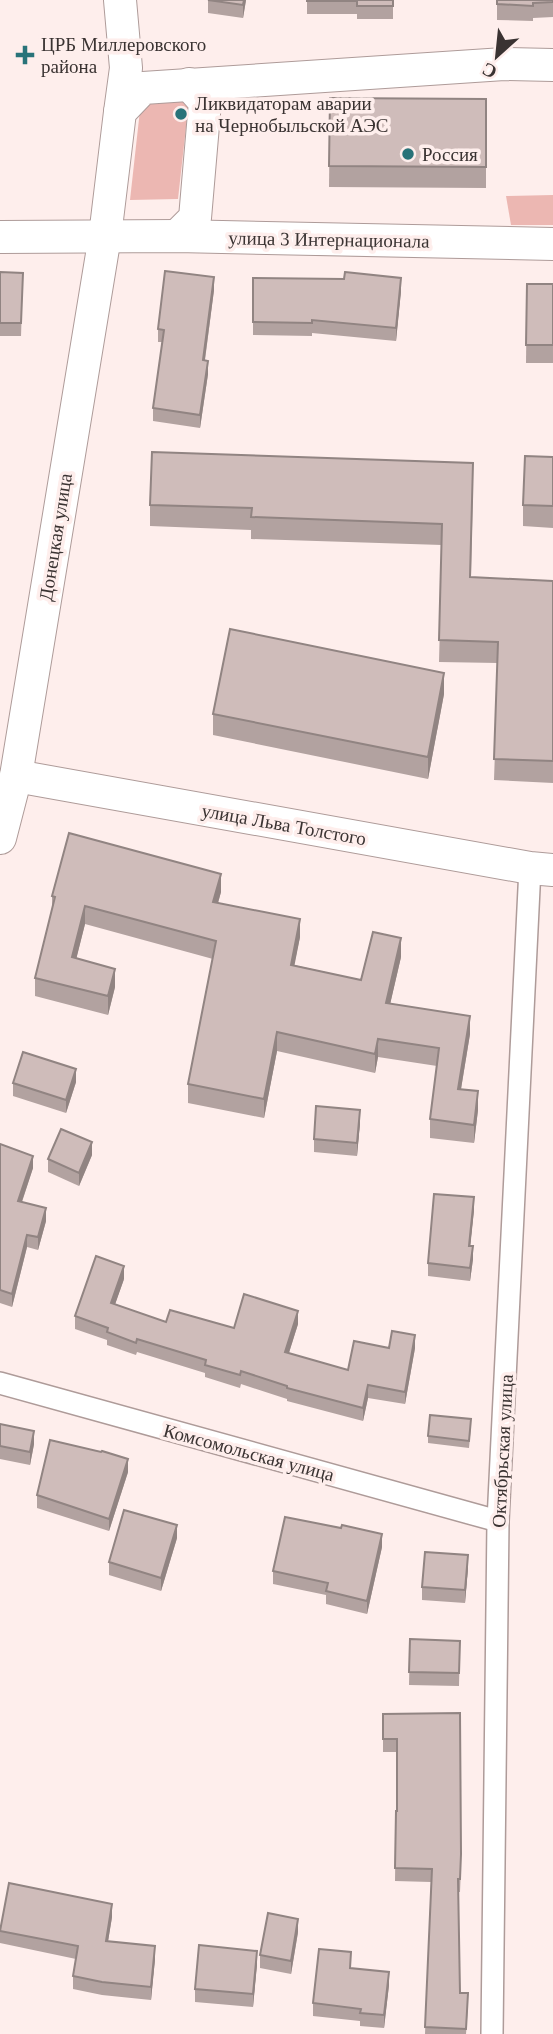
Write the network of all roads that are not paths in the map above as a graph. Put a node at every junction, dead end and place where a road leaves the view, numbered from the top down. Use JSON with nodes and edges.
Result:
{"nodes":[{"id":1,"x":120,"y":0,"type":"edge"},
{"id":2,"x":553,"y":65,"type":"edge"},
{"id":3,"x":134,"y":78,"type":"junction"},
{"id":4,"x":189,"y":84,"type":"junction"},
{"id":5,"x":105,"y":236,"type":"junction"},
{"id":6,"x":177,"y":236,"type":"junction"},
{"id":7,"x":0,"y":237,"type":"edge"},
{"id":8,"x":553,"y":244,"type":"edge"},
{"id":9,"x":16,"y":776,"type":"junction"},
{"id":10,"x":0,"y":838,"type":"edge"},
{"id":11,"x":541,"y":869,"type":"edge"},
{"id":12,"x":0,"y":1383,"type":"edge"},
{"id":13,"x":498,"y":1521,"type":"junction"},
{"id":14,"x":492,"y":2034,"type":"edge"}],
"edges":[{"from":1,"to":3,"type":"main road"},
{"from":2,"to":4,"type":"main road"},
{"from":3,"to":4,"type":"main road"},
{"from":3,"to":5,"type":"main road"},
{"from":4,"to":6,"type":"main road"},
{"from":5,"to":6,"type":"main road","name":"улица 3 Интернационала"},
{"from":5,"to":7,"type":"main road","name":"улица 3 Интернационала"},
{"from":5,"to":9,"type":"main road","name":"Донецкая улица"},
{"from":6,"to":8,"type":"main road","name":"улица 3 Интернационала"},
{"from":9,"to":10,"type":"main road","name":"Донецкая улица"},
{"from":9,"to":11,"type":"main road","name":"улица Льва Толстого"},
{"from":11,"to":13,"type":"street","name":"Октябрьская улица"},
{"from":12,"to":13,"type":"street","name":"Комсомольская улица"},
{"from":13,"to":14,"type":"street","name":"Октябрьская улица"}]}
